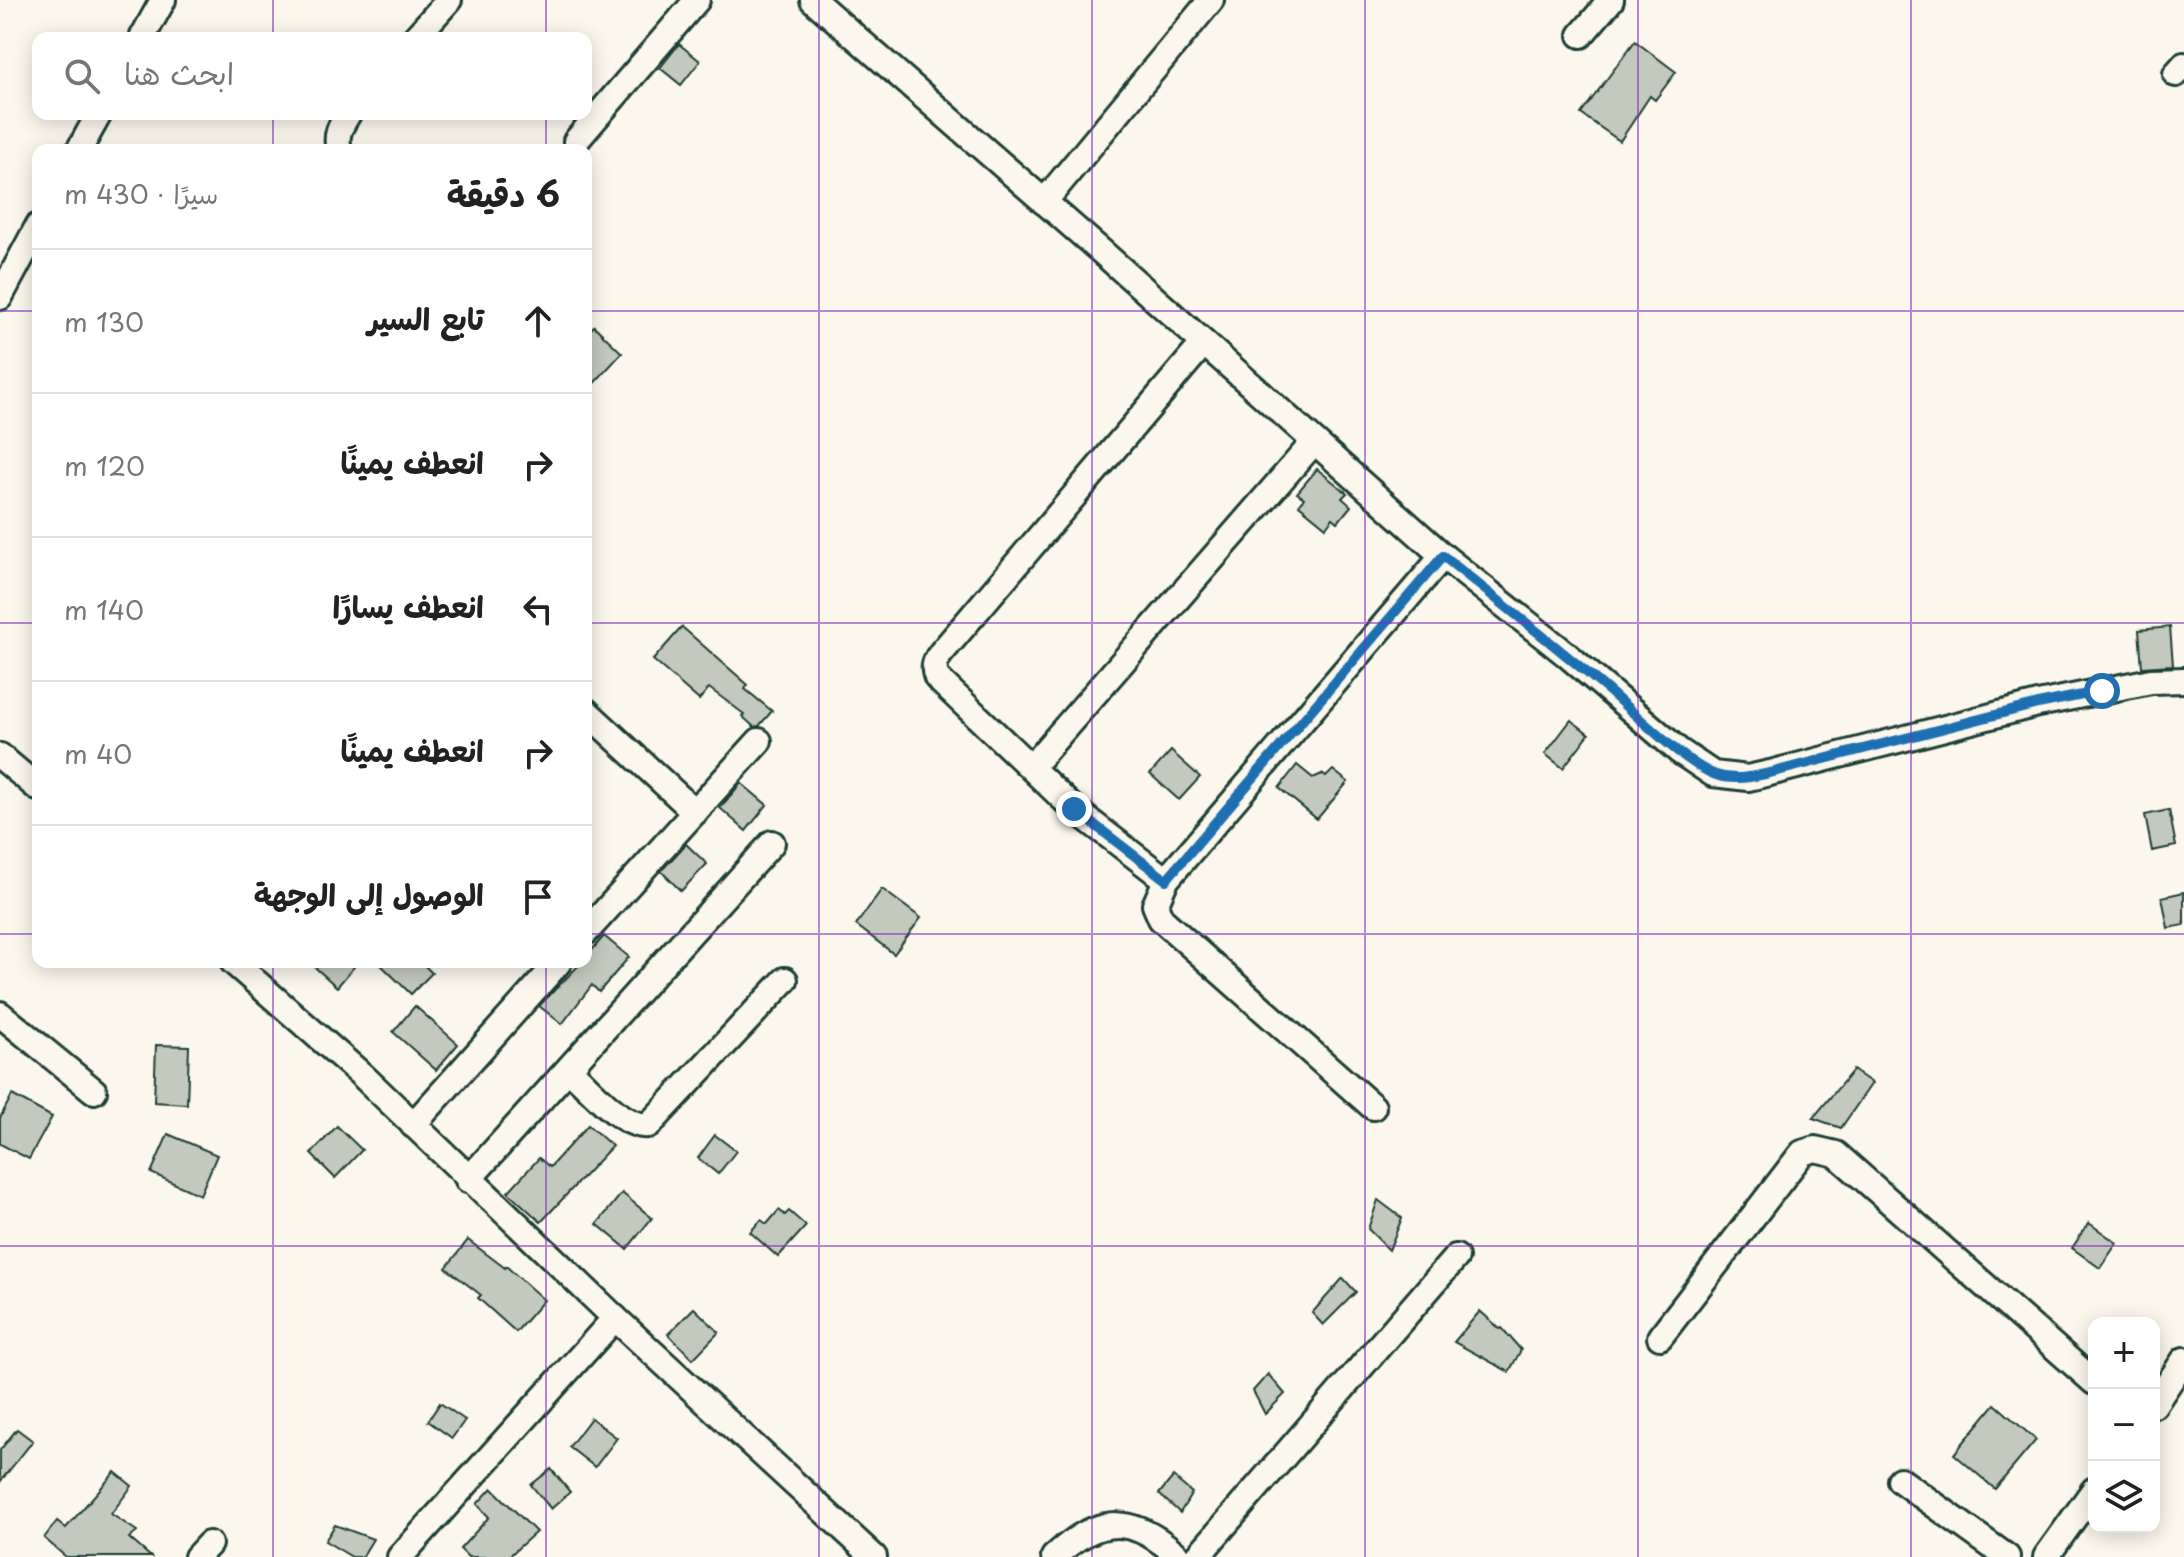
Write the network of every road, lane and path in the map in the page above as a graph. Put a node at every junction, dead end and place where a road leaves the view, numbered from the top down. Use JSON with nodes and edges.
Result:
{"nodes":[{"id":1,"x":163,"y":0,"type":"edge"},
{"id":2,"x":449,"y":0,"type":"edge"},
{"id":3,"x":697,"y":0,"type":"edge"},
{"id":4,"x":813,"y":0,"type":"edge"},
{"id":5,"x":1211,"y":0,"type":"edge"},
{"id":6,"x":1611,"y":0,"type":"edge"},
{"id":7,"x":145,"y":32,"type":"edge"},
{"id":8,"x":420,"y":32,"type":"edge"},
{"id":9,"x":1581,"y":35,"type":"dead end"},
{"id":10,"x":96,"y":120,"type":"edge"},
{"id":11,"x":344,"y":120,"type":"edge"},
{"id":12,"x":576,"y":141,"type":"dead end"},
{"id":13,"x":82,"y":144,"type":"edge"},
{"id":14,"x":338,"y":144,"type":"edge"},
{"id":15,"x":1044,"y":202,"type":"junction"},
{"id":16,"x":32,"y":237,"type":"edge"},
{"id":17,"x":0,"y":297,"type":"edge"},
{"id":18,"x":1203,"y":344,"type":"junction"},
{"id":19,"x":1314,"y":442,"type":"junction"},
{"id":20,"x":1443,"y":556,"type":"junction"},
{"id":21,"x":2184,"y":680,"type":"edge"},
{"id":22,"x":592,"y":717,"type":"edge"},
{"id":23,"x":759,"y":741,"type":"dead end"},
{"id":24,"x":0,"y":756,"type":"edge"},
{"id":25,"x":1031,"y":767,"type":"junction"},
{"id":26,"x":32,"y":783,"type":"edge"},
{"id":27,"x":695,"y":812,"type":"junction"},
{"id":28,"x":772,"y":843,"type":"dead end"},
{"id":29,"x":1166,"y":880,"type":"junction"},
{"id":30,"x":592,"y":925,"type":"edge"},
{"id":31,"x":240,"y":968,"type":"edge"},
{"id":32,"x":554,"y":968,"type":"edge"},
{"id":33,"x":785,"y":980,"type":"dead end"},
{"id":34,"x":0,"y":1014,"type":"edge"},
{"id":35,"x":569,"y":1069,"type":"junction"},
{"id":36,"x":94,"y":1091,"type":"dead end"},
{"id":37,"x":1373,"y":1107,"type":"dead end"},
{"id":38,"x":413,"y":1125,"type":"junction"},
{"id":39,"x":468,"y":1180,"type":"junction"},
{"id":40,"x":1456,"y":1257,"type":"dead end"},
{"id":41,"x":615,"y":1318,"type":"junction"},
{"id":42,"x":1660,"y":1337,"type":"dead end"},
{"id":43,"x":2184,"y":1360,"type":"edge"},
{"id":44,"x":2088,"y":1377,"type":"edge"},
{"id":45,"x":2160,"y":1396,"type":"edge"},
{"id":46,"x":1900,"y":1480,"type":"dead end"},
{"id":47,"x":2088,"y":1498,"type":"edge"},
{"id":48,"x":400,"y":1557,"type":"edge"},
{"id":49,"x":874,"y":1557,"type":"edge"},
{"id":50,"x":1054,"y":1557,"type":"edge"},
{"id":51,"x":1179,"y":1557,"type":"edge"},
{"id":52,"x":1197,"y":1557,"type":"edge"},
{"id":53,"x":2007,"y":1557,"type":"edge"},
{"id":54,"x":2046,"y":1557,"type":"edge"}],
"edges":[{"from":1,"to":7,"type":"street"},
{"from":2,"to":8,"type":"street"},
{"from":3,"to":12,"type":"street"},
{"from":4,"to":15,"type":"street"},
{"from":5,"to":15,"type":"street"},
{"from":6,"to":9,"type":"street"},
{"from":10,"to":13,"type":"street"},
{"from":11,"to":14,"type":"street"},
{"from":15,"to":18,"type":"street"},
{"from":16,"to":17,"type":"street"},
{"from":18,"to":19,"type":"street"},
{"from":18,"to":25,"type":"street"},
{"from":19,"to":20,"type":"street"},
{"from":19,"to":25,"type":"street"},
{"from":20,"to":21,"type":"street"},
{"from":20,"to":29,"type":"street"},
{"from":22,"to":27,"type":"street"},
{"from":23,"to":27,"type":"street"},
{"from":24,"to":26,"type":"street"},
{"from":25,"to":29,"type":"street"},
{"from":27,"to":30,"type":"street"},
{"from":28,"to":35,"type":"street"},
{"from":29,"to":37,"type":"street"},
{"from":31,"to":38,"type":"street"},
{"from":32,"to":38,"type":"street"},
{"from":33,"to":35,"type":"street"},
{"from":34,"to":36,"type":"street"},
{"from":35,"to":39,"type":"street"},
{"from":38,"to":39,"type":"street"},
{"from":39,"to":41,"type":"street"},
{"from":40,"to":52,"type":"street"},
{"from":41,"to":48,"type":"street"},
{"from":41,"to":49,"type":"street"},
{"from":42,"to":44,"type":"street"},
{"from":43,"to":45,"type":"street"},
{"from":46,"to":53,"type":"street"},
{"from":47,"to":54,"type":"street"},
{"from":50,"to":51,"type":"street"}]}
